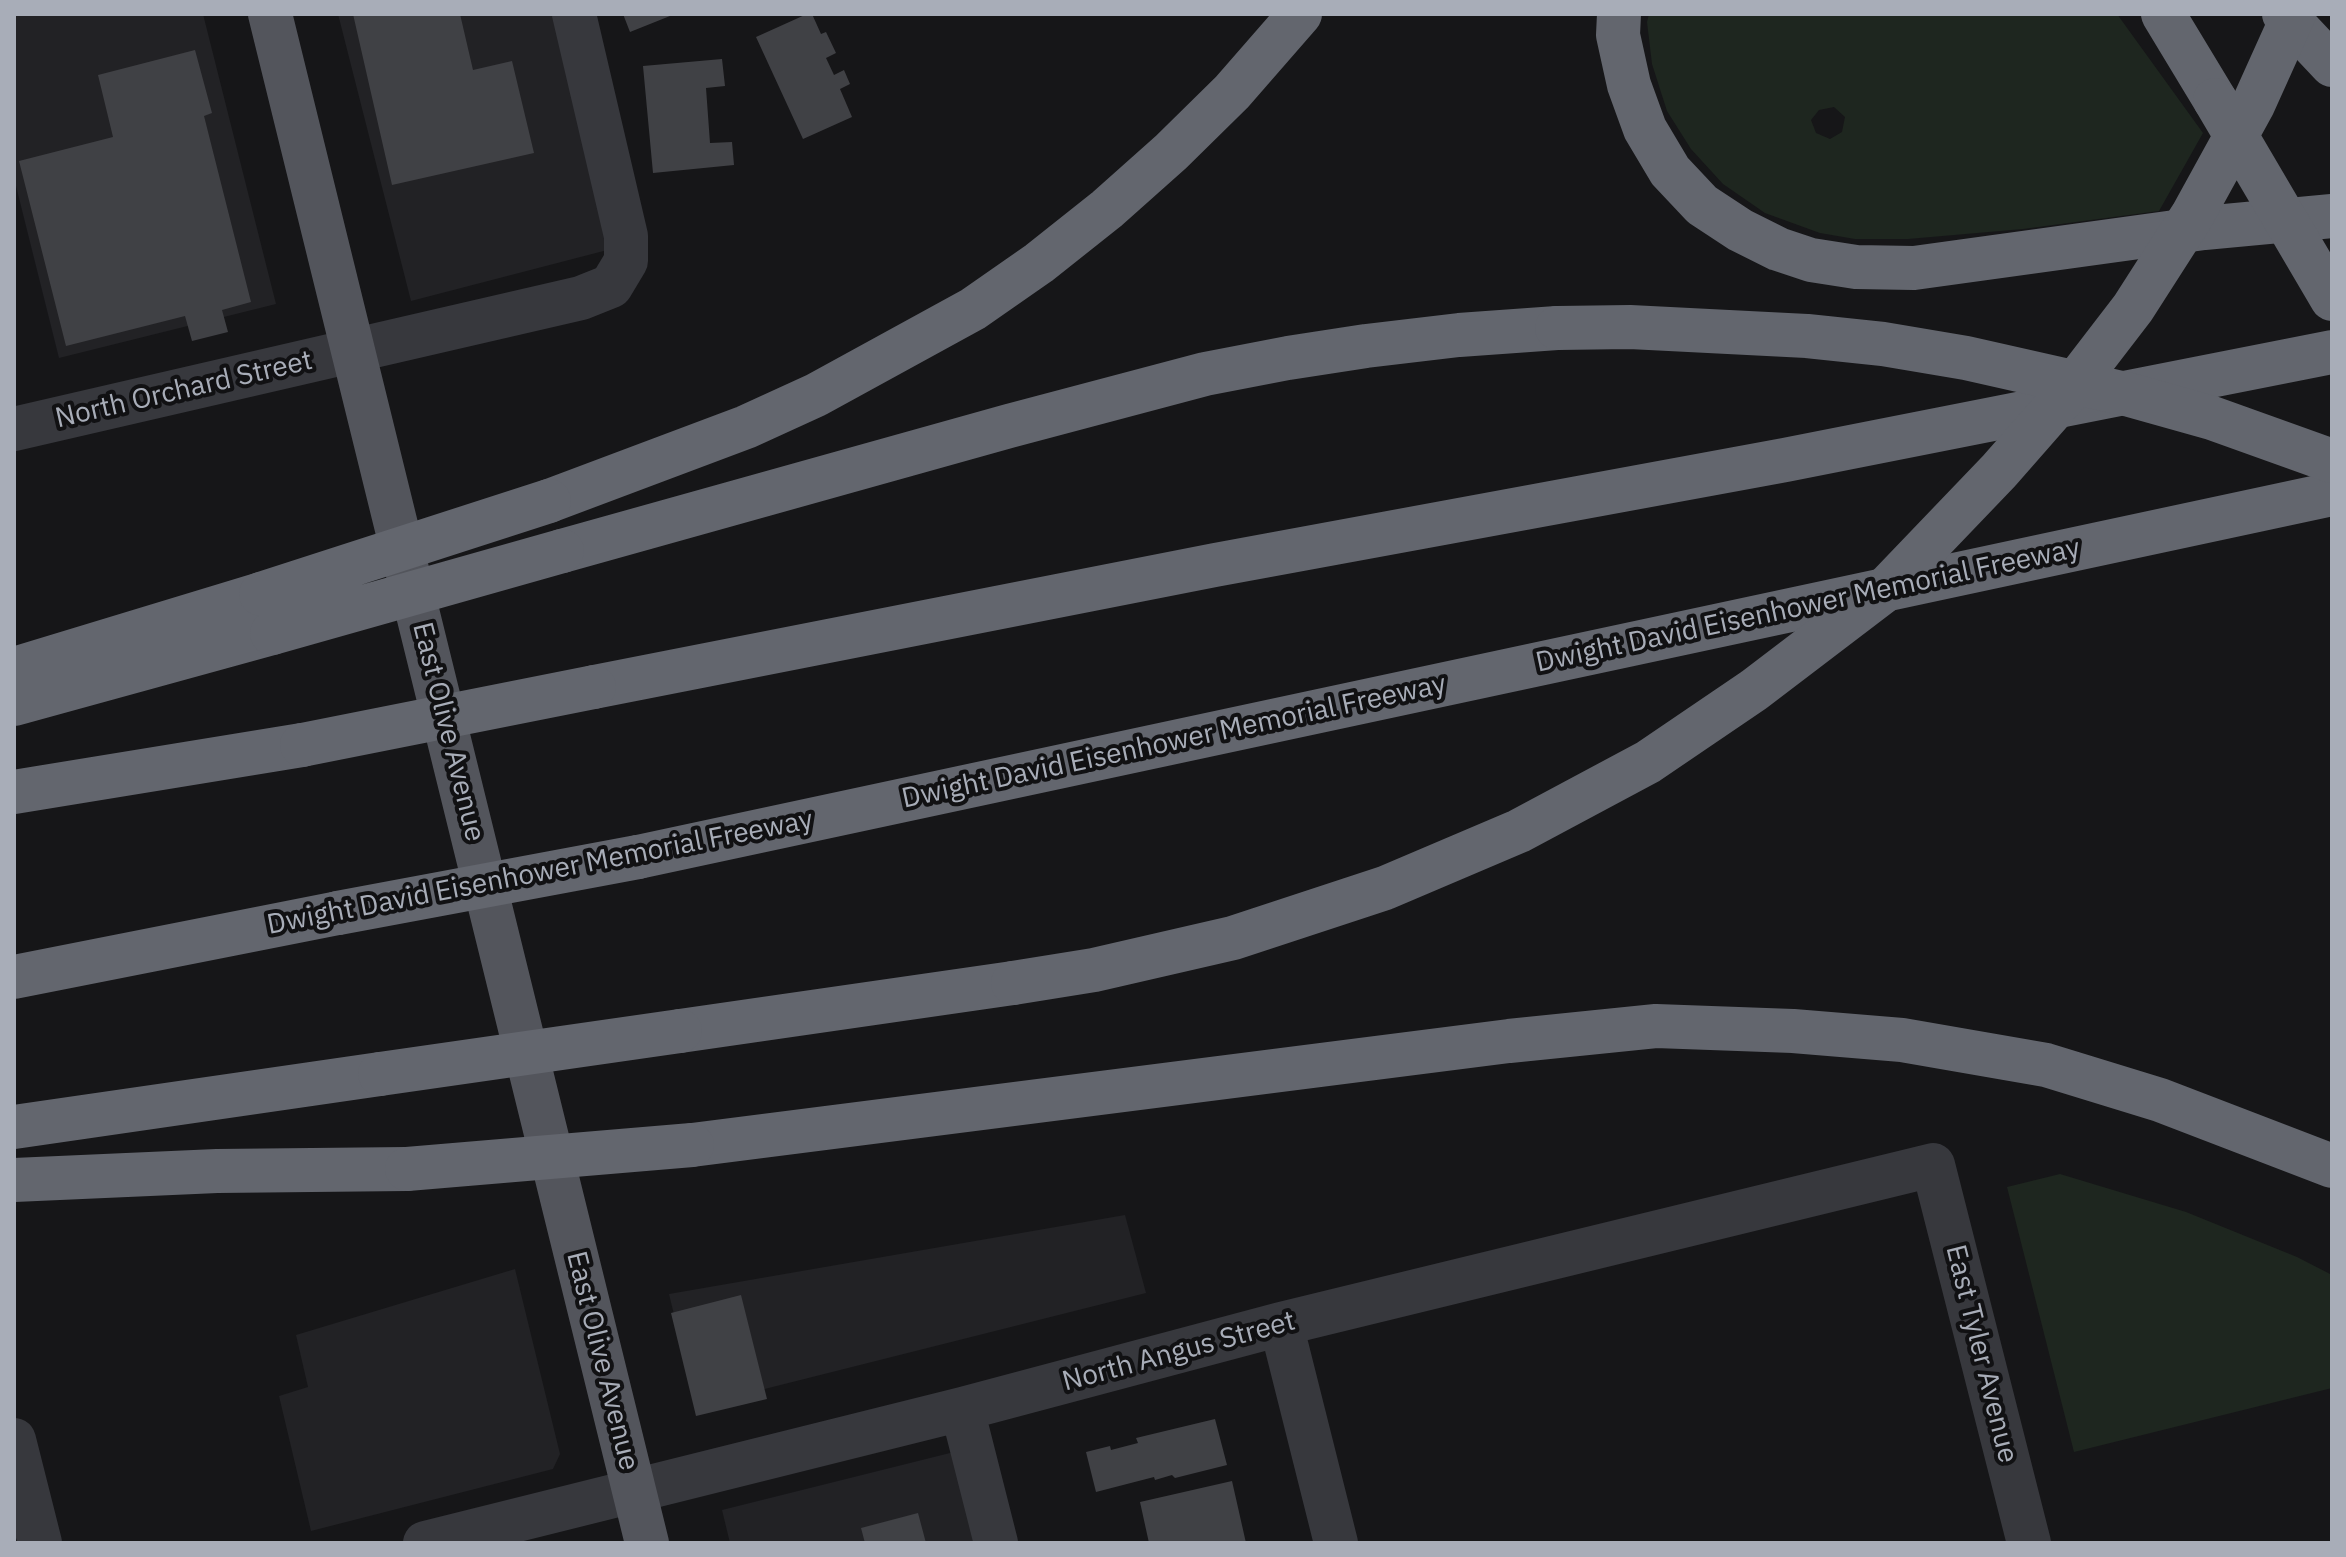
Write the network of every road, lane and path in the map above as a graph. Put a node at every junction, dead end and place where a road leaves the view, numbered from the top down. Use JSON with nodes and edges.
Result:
{"nodes":[{"id":1,"x":270,"y":14,"type":"edge"},
{"id":2,"x":574,"y":14,"type":"edge"},
{"id":3,"x":1300,"y":14,"type":"edge"},
{"id":4,"x":1619,"y":14,"type":"edge"},
{"id":5,"x":2163,"y":14,"type":"edge"},
{"id":6,"x":2284,"y":14,"type":"edge"},
{"id":7,"x":2294,"y":14,"type":"edge"},
{"id":8,"x":2332,"y":65,"type":"edge"},
{"id":9,"x":2332,"y":216,"type":"edge"},
{"id":10,"x":2332,"y":299,"type":"edge"},
{"id":11,"x":354,"y":350,"type":"junction"},
{"id":12,"x":2332,"y":352,"type":"edge"},
{"id":13,"x":14,"y":429,"type":"edge"},
{"id":14,"x":2332,"y":461,"type":"edge"},
{"id":15,"x":2332,"y":494,"type":"edge"},
{"id":16,"x":267,"y":614,"type":"junction"},
{"id":17,"x":14,"y":669,"type":"edge"},
{"id":18,"x":14,"y":704,"type":"edge"},
{"id":19,"x":14,"y":792,"type":"edge"},
{"id":20,"x":14,"y":977,"type":"edge"},
{"id":21,"x":14,"y":1127,"type":"edge"},
{"id":22,"x":1933,"y":1165,"type":"joint"},
{"id":23,"x":2332,"y":1166,"type":"edge"},
{"id":24,"x":14,"y":1180,"type":"edge"},
{"id":25,"x":1281,"y":1324,"type":"junction"},
{"id":26,"x":962,"y":1409,"type":"junction"},
{"id":27,"x":14,"y":1440,"type":"edge"},
{"id":28,"x":634,"y":1490,"type":"junction"},
{"id":29,"x":40,"y":1543,"type":"edge"},
{"id":30,"x":425,"y":1543,"type":"edge"},
{"id":31,"x":647,"y":1543,"type":"edge"},
{"id":32,"x":996,"y":1543,"type":"edge"},
{"id":33,"x":1336,"y":1543,"type":"edge"},
{"id":34,"x":2029,"y":1543,"type":"edge"}],
"edges":[{"from":1,"to":11,"type":"main road","name":"East Olive Avenue"},
{"from":2,"to":11,"type":"street","name":"North Orchard Street"},
{"from":3,"to":16,"type":"highway","bridge":true},
{"from":4,"to":9,"type":"highway"},
{"from":5,"to":10,"type":"highway","bridge":true},
{"from":6,"to":8,"type":"highway"},
{"from":7,"to":21,"type":"highway","bridge":true},
{"from":11,"to":13,"type":"street","name":"North Orchard Street"},
{"from":11,"to":28,"type":"main road","name":"East Olive Avenue"},
{"from":12,"to":19,"type":"highway","bridge":true},
{"from":14,"to":16,"type":"highway","bridge":true},
{"from":15,"to":20,"type":"highway","name":"Dwight David Eisenhower Memorial Freeway","bridge":true},
{"from":16,"to":17,"type":"highway"},
{"from":16,"to":18,"type":"highway"},
{"from":22,"to":25,"type":"street","name":"North Angus Street"},
{"from":22,"to":34,"type":"street","name":"East Tyler Avenue"},
{"from":23,"to":24,"type":"highway","bridge":true},
{"from":25,"to":26,"type":"street","name":"North Angus Street"},
{"from":25,"to":33,"type":"street"},
{"from":26,"to":28,"type":"street","name":"North Angus Street"},
{"from":26,"to":32,"type":"street"},
{"from":27,"to":29,"type":"street"},
{"from":28,"to":30,"type":"street","name":"North Angus Street"},
{"from":28,"to":31,"type":"main road","name":"East Olive Avenue"}]}
